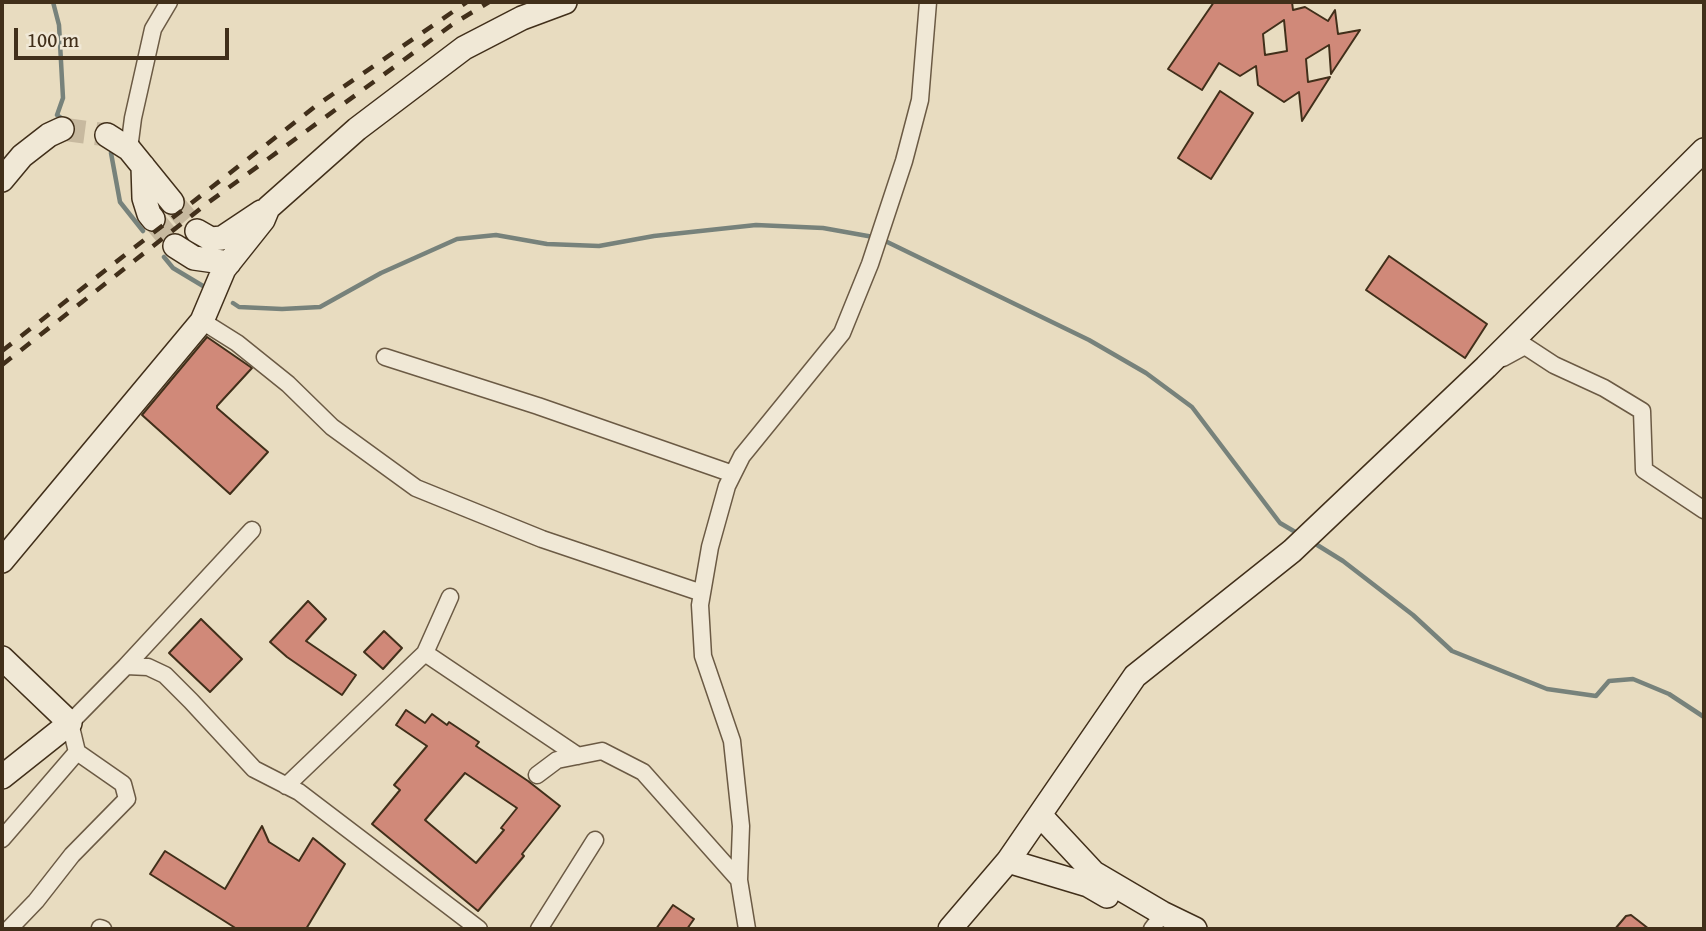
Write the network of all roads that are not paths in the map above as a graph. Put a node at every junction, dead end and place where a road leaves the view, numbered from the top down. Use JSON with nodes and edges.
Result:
{"nodes":[{"id":1,"x":169,"y":2,"type":"edge"},
{"id":2,"x":565,"y":2,"type":"edge"},
{"id":3,"x":928,"y":2,"type":"edge"},
{"id":4,"x":56,"y":136,"type":"tunnel mouth"},
{"id":5,"x":120,"y":149,"type":"junction"},
{"id":6,"x":1704,"y":150,"type":"edge"},
{"id":7,"x":2,"y":180,"type":"edge"},
{"id":8,"x":172,"y":202,"type":"tunnel mouth"},
{"id":9,"x":268,"y":208,"type":"junction"},
{"id":10,"x":153,"y":219,"type":"tunnel mouth"},
{"id":11,"x":197,"y":231,"type":"tunnel mouth"},
{"id":12,"x":175,"y":246,"type":"tunnel mouth"},
{"id":13,"x":229,"y":263,"type":"junction"},
{"id":14,"x":202,"y":321,"type":"junction"},
{"id":15,"x":385,"y":357,"type":"dead end"},
{"id":16,"x":1486,"y":368,"type":"junction"},
{"id":17,"x":733,"y":474,"type":"junction"},
{"id":18,"x":1704,"y":510,"type":"edge"},
{"id":19,"x":252,"y":530,"type":"dead end"},
{"id":20,"x":2,"y":561,"type":"edge"},
{"id":21,"x":702,"y":593,"type":"junction"},
{"id":22,"x":450,"y":597,"type":"dead end"},
{"id":23,"x":425,"y":653,"type":"junction"},
{"id":24,"x":2,"y":658,"type":"edge"},
{"id":25,"x":126,"y":666,"type":"junction"},
{"id":26,"x":70,"y":723,"type":"junction"},
{"id":27,"x":78,"y":752,"type":"junction"},
{"id":28,"x":578,"y":756,"type":"junction"},
{"id":29,"x":537,"y":775,"type":"dead end"},
{"id":30,"x":2,"y":777,"type":"edge"},
{"id":31,"x":286,"y":786,"type":"junction"},
{"id":32,"x":1041,"y":815,"type":"junction"},
{"id":33,"x":2,"y":839,"type":"edge"},
{"id":34,"x":596,"y":840,"type":"dead end"},
{"id":35,"x":1007,"y":861,"type":"junction"},
{"id":36,"x":739,"y":880,"type":"junction"},
{"id":37,"x":20,"y":926,"type":"edge"},
{"id":38,"x":1157,"y":928,"type":"edge"},
{"id":39,"x":479,"y":929,"type":"edge"},
{"id":40,"x":539,"y":929,"type":"edge"},
{"id":41,"x":747,"y":929,"type":"edge"},
{"id":42,"x":950,"y":929,"type":"edge"},
{"id":43,"x":1195,"y":929,"type":"edge"}],
"edges":[{"from":1,"to":5,"type":"street"},
{"from":2,"to":9,"type":"street"},
{"from":3,"to":17,"type":"street"},
{"from":4,"to":7,"type":"street"},
{"from":5,"to":8,"type":"street"},
{"from":5,"to":10,"type":"street"},
{"from":6,"to":16,"type":"street"},
{"from":9,"to":11,"type":"street"},
{"from":9,"to":13,"type":"street"},
{"from":12,"to":13,"type":"street"},
{"from":13,"to":14,"type":"street"},
{"from":14,"to":20,"type":"street"},
{"from":14,"to":21,"type":"street"},
{"from":15,"to":17,"type":"street"},
{"from":16,"to":18,"type":"street"},
{"from":16,"to":32,"type":"street"},
{"from":17,"to":21,"type":"street"},
{"from":19,"to":25,"type":"street"},
{"from":21,"to":36,"type":"street"},
{"from":22,"to":23,"type":"street"},
{"from":23,"to":28,"type":"street"},
{"from":23,"to":31,"type":"street"},
{"from":24,"to":26,"type":"street"},
{"from":25,"to":26,"type":"street"},
{"from":25,"to":31,"type":"street"},
{"from":26,"to":27,"type":"street"},
{"from":26,"to":30,"type":"street"},
{"from":27,"to":33,"type":"street"},
{"from":27,"to":37,"type":"street"},
{"from":28,"to":29,"type":"street"},
{"from":28,"to":36,"type":"street"},
{"from":31,"to":39,"type":"street"},
{"from":32,"to":35,"type":"street"},
{"from":32,"to":43,"type":"street"},
{"from":34,"to":40,"type":"street"},
{"from":35,"to":38,"type":"street"},
{"from":35,"to":42,"type":"street"},
{"from":36,"to":41,"type":"street"}]}
